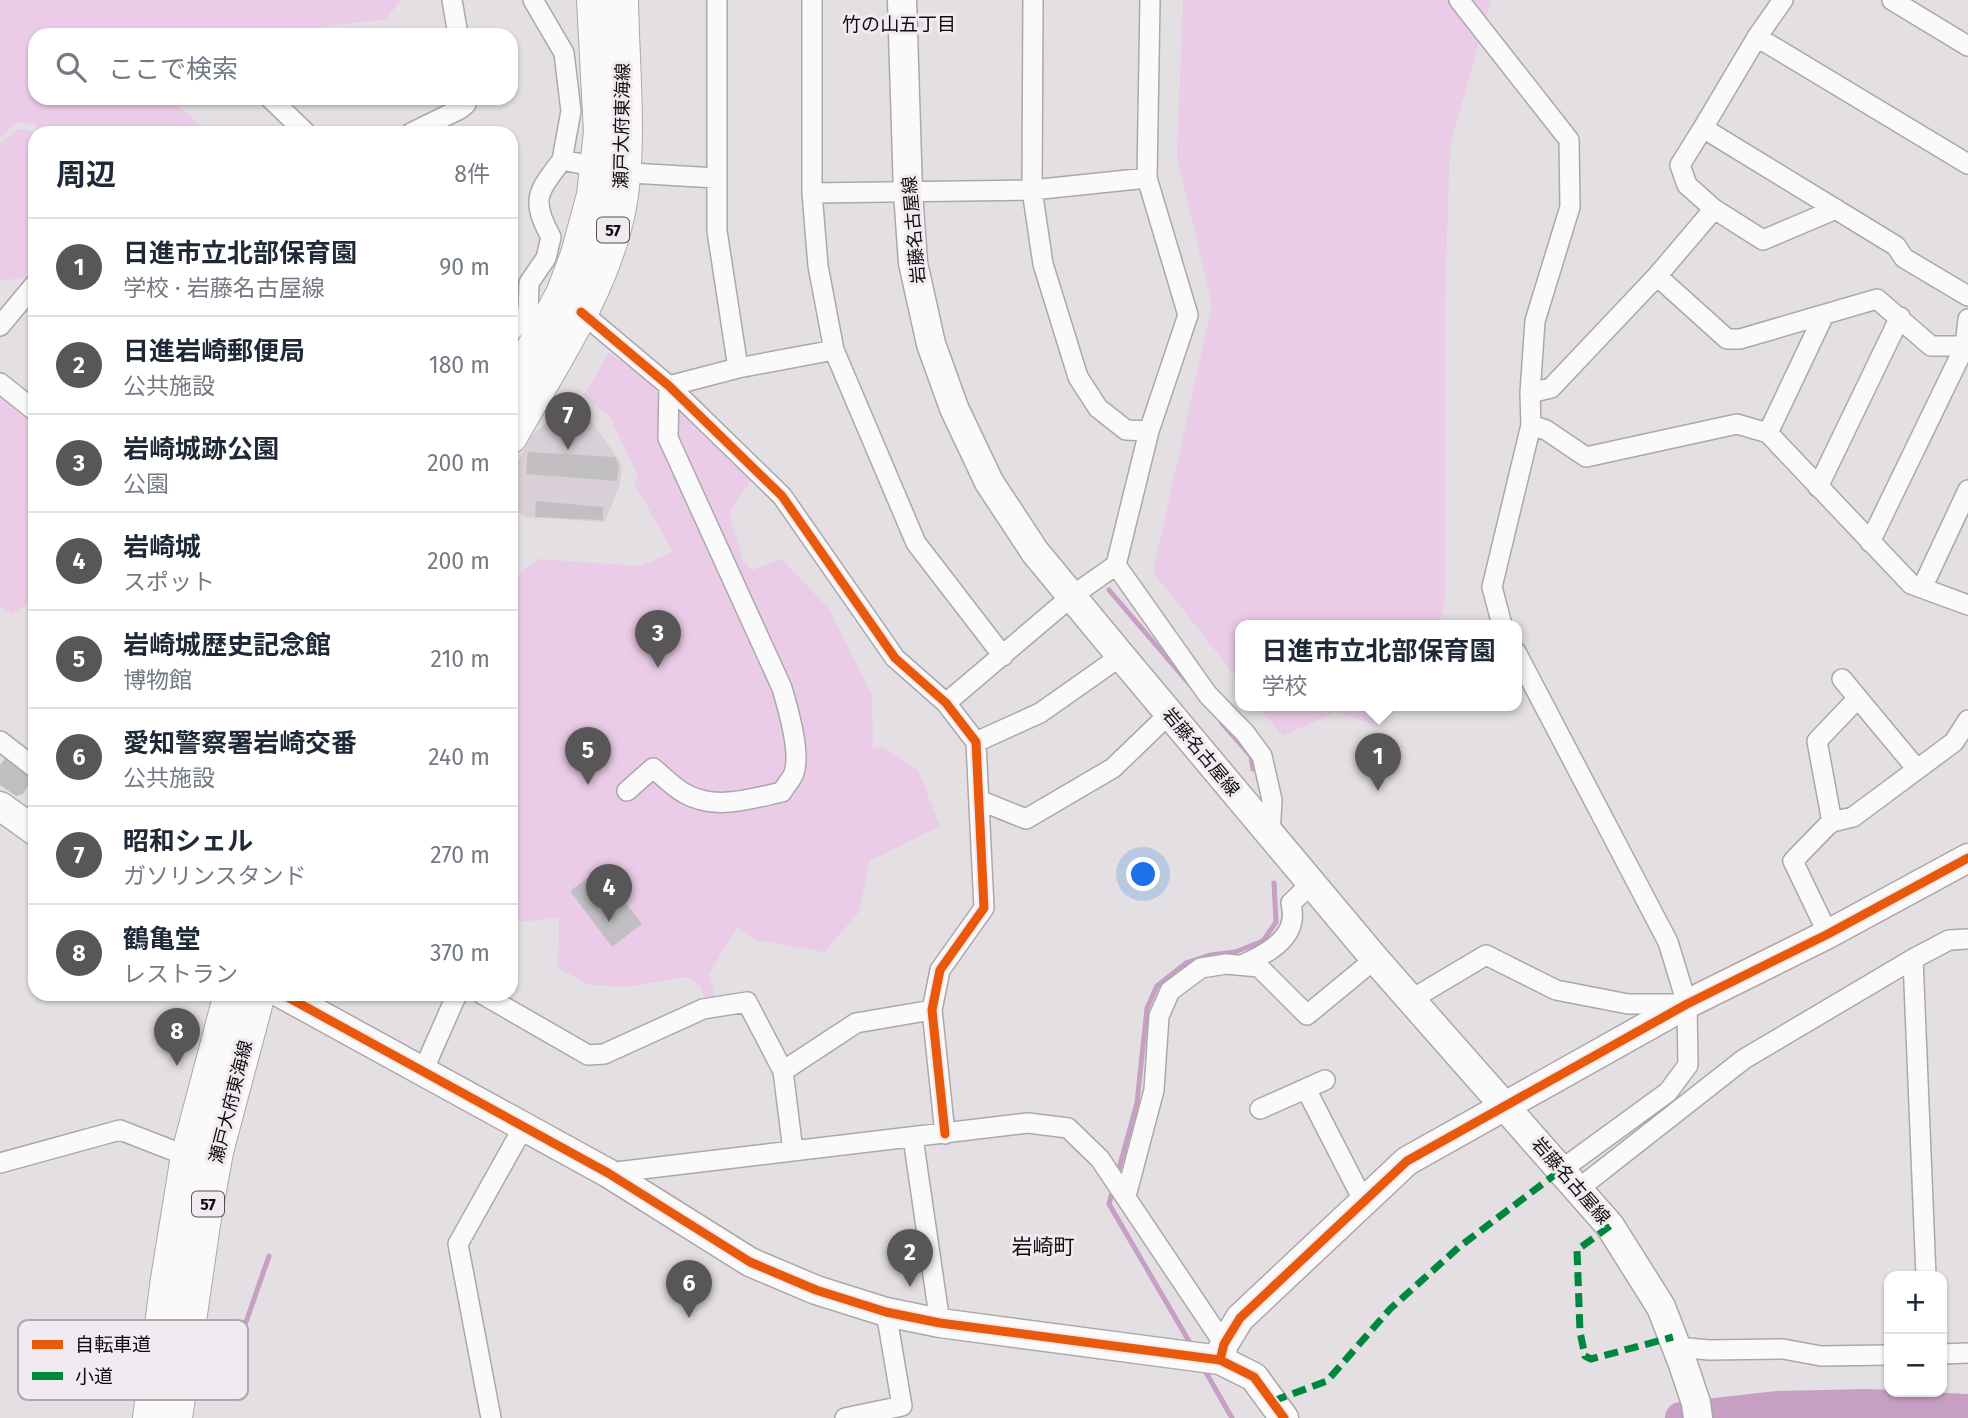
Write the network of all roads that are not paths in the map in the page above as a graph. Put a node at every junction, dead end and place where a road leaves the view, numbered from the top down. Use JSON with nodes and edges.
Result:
{"nodes":[{"id":1,"x":452,"y":0,"type":"edge"},
{"id":2,"x":533,"y":0,"type":"edge"},
{"id":3,"x":593,"y":0,"type":"edge"},
{"id":4,"x":622,"y":0,"type":"edge"},
{"id":5,"x":716,"y":0,"type":"edge"},
{"id":6,"x":812,"y":0,"type":"edge"},
{"id":7,"x":902,"y":0,"type":"edge"},
{"id":8,"x":1033,"y":0,"type":"edge"},
{"id":9,"x":1150,"y":0,"type":"edge"},
{"id":10,"x":1459,"y":0,"type":"edge"},
{"id":11,"x":1783,"y":0,"type":"edge"},
{"id":12,"x":1892,"y":0,"type":"edge"},
{"id":13,"x":457,"y":28,"type":"edge"},
{"id":14,"x":1757,"y":37,"type":"junction"},
{"id":15,"x":1968,"y":46,"type":"edge"},
{"id":16,"x":277,"y":105,"type":"edge"},
{"id":17,"x":465,"y":105,"type":"edge"},
{"id":18,"x":299,"y":126,"type":"edge"},
{"id":19,"x":425,"y":126,"type":"edge"},
{"id":20,"x":1703,"y":128,"type":"junction"},
{"id":21,"x":562,"y":160,"type":"junction"},
{"id":22,"x":1968,"y":163,"type":"edge"},
{"id":23,"x":611,"y":172,"type":"junction"},
{"id":24,"x":716,"y":177,"type":"junction"},
{"id":25,"x":1147,"y":178,"type":"junction"},
{"id":26,"x":1032,"y":190,"type":"junction"},
{"id":27,"x":908,"y":192,"type":"junction"},
{"id":28,"x":811,"y":193,"type":"junction"},
{"id":29,"x":1714,"y":209,"type":"junction"},
{"id":30,"x":1836,"y":209,"type":"junction"},
{"id":31,"x":1657,"y":276,"type":"junction"},
{"id":32,"x":520,"y":282,"type":"edge"},
{"id":33,"x":28,"y":292,"type":"edge"},
{"id":34,"x":1968,"y":296,"type":"edge"},
{"id":35,"x":581,"y":312,"type":"junction"},
{"id":36,"x":1824,"y":315,"type":"junction"},
{"id":37,"x":1900,"y":317,"type":"junction"},
{"id":38,"x":1968,"y":319,"type":"edge"},
{"id":39,"x":518,"y":324,"type":"edge"},
{"id":40,"x":0,"y":326,"type":"edge"},
{"id":41,"x":1966,"y":346,"type":"edge"},
{"id":42,"x":834,"y":350,"type":"junction"},
{"id":43,"x":738,"y":368,"type":"junction"},
{"id":44,"x":518,"y":375,"type":"edge"},
{"id":45,"x":0,"y":383,"type":"edge"},
{"id":46,"x":669,"y":386,"type":"junction"},
{"id":47,"x":1530,"y":393,"type":"junction"},
{"id":48,"x":28,"y":405,"type":"edge"},
{"id":49,"x":518,"y":424,"type":"edge"},
{"id":50,"x":1531,"y":425,"type":"junction"},
{"id":51,"x":1149,"y":431,"type":"junction"},
{"id":52,"x":1768,"y":433,"type":"junction"},
{"id":53,"x":1818,"y":487,"type":"junction"},
{"id":54,"x":1968,"y":490,"type":"edge"},
{"id":55,"x":1870,"y":542,"type":"junction"},
{"id":56,"x":1116,"y":565,"type":"junction"},
{"id":57,"x":1922,"y":588,"type":"junction"},
{"id":58,"x":1072,"y":596,"type":"junction"},
{"id":59,"x":1968,"y":605,"type":"edge"},
{"id":60,"x":1501,"y":620,"type":"edge"},
{"id":61,"x":1003,"y":656,"type":"junction"},
{"id":62,"x":1121,"y":656,"type":"junction"},
{"id":63,"x":1522,"y":663,"type":"edge"},
{"id":64,"x":1842,"y":679,"type":"dead end"},
{"id":65,"x":1858,"y":698,"type":"junction"},
{"id":66,"x":946,"y":703,"type":"junction"},
{"id":67,"x":1169,"y":714,"type":"junction"},
{"id":68,"x":1968,"y":720,"type":"edge"},
{"id":69,"x":0,"y":741,"type":"edge"},
{"id":70,"x":976,"y":742,"type":"junction"},
{"id":71,"x":28,"y":763,"type":"edge"},
{"id":72,"x":1916,"y":768,"type":"junction"},
{"id":73,"x":627,"y":791,"type":"dead end"},
{"id":74,"x":979,"y":800,"type":"junction"},
{"id":75,"x":0,"y":806,"type":"edge"},
{"id":76,"x":1832,"y":822,"type":"junction"},
{"id":77,"x":28,"y":826,"type":"edge"},
{"id":78,"x":1270,"y":834,"type":"junction"},
{"id":79,"x":1968,"y":858,"type":"edge"},
{"id":80,"x":1312,"y":883,"type":"junction"},
{"id":81,"x":1828,"y":934,"type":"junction"},
{"id":82,"x":1968,"y":939,"type":"edge"},
{"id":83,"x":1913,"y":958,"type":"junction"},
{"id":84,"x":1375,"y":959,"type":"junction"},
{"id":85,"x":1242,"y":965,"type":"junction"},
{"id":86,"x":1412,"y":999,"type":"junction"},
{"id":87,"x":228,"y":1001,"type":"edge"},
{"id":88,"x":257,"y":1001,"type":"edge"},
{"id":89,"x":295,"y":1001,"type":"edge"},
{"id":90,"x":454,"y":1001,"type":"edge"},
{"id":91,"x":494,"y":1001,"type":"edge"},
{"id":92,"x":1687,"y":1004,"type":"junction"},
{"id":93,"x":932,"y":1010,"type":"junction"},
{"id":94,"x":422,"y":1071,"type":"junction"},
{"id":95,"x":783,"y":1071,"type":"junction"},
{"id":96,"x":1325,"y":1080,"type":"dead end"},
{"id":97,"x":1306,"y":1089,"type":"junction"},
{"id":98,"x":1504,"y":1105,"type":"junction"},
{"id":99,"x":1260,"y":1109,"type":"dead end"},
{"id":100,"x":524,"y":1126,"type":"junction"},
{"id":101,"x":945,"y":1134,"type":"junction"},
{"id":102,"x":913,"y":1138,"type":"junction"},
{"id":103,"x":793,"y":1151,"type":"junction"},
{"id":104,"x":187,"y":1156,"type":"junction"},
{"id":105,"x":0,"y":1163,"type":"edge"},
{"id":106,"x":608,"y":1173,"type":"junction"},
{"id":107,"x":1569,"y":1180,"type":"junction"},
{"id":108,"x":1118,"y":1185,"type":"junction"},
{"id":109,"x":1364,"y":1202,"type":"junction"},
{"id":110,"x":1926,"y":1271,"type":"edge"},
{"id":111,"x":886,"y":1312,"type":"junction"},
{"id":112,"x":162,"y":1320,"type":"edge"},
{"id":113,"x":190,"y":1320,"type":"edge"},
{"id":114,"x":940,"y":1323,"type":"junction"},
{"id":115,"x":1968,"y":1353,"type":"edge"},
{"id":116,"x":1947,"y":1354,"type":"edge"},
{"id":117,"x":1212,"y":1355,"type":"junction"},
{"id":118,"x":1884,"y":1355,"type":"edge"},
{"id":119,"x":1680,"y":1356,"type":"junction"},
{"id":120,"x":151,"y":1400,"type":"edge"},
{"id":121,"x":179,"y":1400,"type":"edge"},
{"id":122,"x":1280,"y":1411,"type":"edge"},
{"id":123,"x":149,"y":1418,"type":"edge"},
{"id":124,"x":176,"y":1418,"type":"edge"},
{"id":125,"x":491,"y":1418,"type":"edge"},
{"id":126,"x":845,"y":1418,"type":"edge"},
{"id":127,"x":1698,"y":1418,"type":"edge"}],
"edges":[{"from":1,"to":13,"type":"street"},
{"from":2,"to":21,"type":"street"},
{"from":3,"to":23,"type":"main road","name":"瀬戸大府東海線","number":"57"},
{"from":4,"to":23,"type":"main road","name":"瀬戸大府東海線","number":"57"},
{"from":5,"to":24,"type":"street"},
{"from":6,"to":28,"type":"street"},
{"from":7,"to":27,"type":"street","name":"岩藤名古屋線"},
{"from":8,"to":26,"type":"street"},
{"from":9,"to":25,"type":"street"},
{"from":10,"to":47,"type":"street"},
{"from":11,"to":14,"type":"street"},
{"from":12,"to":15,"type":"street"},
{"from":14,"to":20,"type":"street"},
{"from":14,"to":22,"type":"street"},
{"from":16,"to":18,"type":"street"},
{"from":17,"to":19,"type":"street"},
{"from":20,"to":29,"type":"street"},
{"from":20,"to":30,"type":"street"},
{"from":21,"to":23,"type":"street"},
{"from":21,"to":32,"type":"street"},
{"from":23,"to":24,"type":"street"},
{"from":23,"to":35,"type":"main road","name":"瀬戸大府東海線","number":"57"},
{"from":23,"to":44,"type":"main road","name":"瀬戸大府東海線","number":"57"},
{"from":24,"to":43,"type":"street"},
{"from":25,"to":26,"type":"street"},
{"from":25,"to":51,"type":"street"},
{"from":26,"to":27,"type":"street"},
{"from":26,"to":51,"type":"street"},
{"from":27,"to":28,"type":"street"},
{"from":27,"to":58,"type":"street","name":"岩藤名古屋線"},
{"from":28,"to":42,"type":"street"},
{"from":29,"to":30,"type":"street"},
{"from":29,"to":31,"type":"street"},
{"from":30,"to":34,"type":"street"},
{"from":31,"to":36,"type":"street"},
{"from":31,"to":47,"type":"street"},
{"from":32,"to":39,"type":"street"},
{"from":33,"to":40,"type":"street"},
{"from":35,"to":46,"type":"street"},
{"from":35,"to":49,"type":"main road","name":"瀬戸大府東海線","number":"57"},
{"from":36,"to":37,"type":"street"},
{"from":36,"to":52,"type":"street"},
{"from":37,"to":41,"type":"street"},
{"from":37,"to":53,"type":"street"},
{"from":38,"to":41,"type":"street"},
{"from":41,"to":55,"type":"street"},
{"from":42,"to":43,"type":"street"},
{"from":42,"to":61,"type":"street"},
{"from":43,"to":46,"type":"street"},
{"from":45,"to":48,"type":"street"},
{"from":46,"to":66,"type":"street"},
{"from":46,"to":73,"type":"street"},
{"from":47,"to":50,"type":"street"},
{"from":50,"to":52,"type":"street"},
{"from":50,"to":60,"type":"street"},
{"from":51,"to":56,"type":"street"},
{"from":52,"to":53,"type":"street"},
{"from":53,"to":55,"type":"street"},
{"from":54,"to":57,"type":"street"},
{"from":55,"to":57,"type":"street"},
{"from":56,"to":58,"type":"street"},
{"from":56,"to":78,"type":"street"},
{"from":57,"to":59,"type":"street"},
{"from":58,"to":61,"type":"street"},
{"from":58,"to":62,"type":"street","name":"岩藤名古屋線"},
{"from":61,"to":66,"type":"street"},
{"from":62,"to":67,"type":"street","name":"岩藤名古屋線"},
{"from":62,"to":70,"type":"street"},
{"from":63,"to":92,"type":"street"},
{"from":64,"to":65,"type":"street"},
{"from":65,"to":72,"type":"street"},
{"from":65,"to":76,"type":"street"},
{"from":66,"to":70,"type":"street"},
{"from":67,"to":74,"type":"street"},
{"from":67,"to":78,"type":"street","name":"岩藤名古屋線"},
{"from":68,"to":72,"type":"street"},
{"from":69,"to":71,"type":"street"},
{"from":70,"to":74,"type":"street"},
{"from":72,"to":76,"type":"street"},
{"from":74,"to":93,"type":"street"},
{"from":75,"to":77,"type":"street"},
{"from":76,"to":81,"type":"street"},
{"from":78,"to":80,"type":"street","name":"岩藤名古屋線"},
{"from":79,"to":81,"type":"street"},
{"from":80,"to":84,"type":"street","name":"岩藤名古屋線"},
{"from":80,"to":85,"type":"street"},
{"from":81,"to":92,"type":"street"},
{"from":82,"to":83,"type":"street"},
{"from":83,"to":107,"type":"street"},
{"from":83,"to":110,"type":"street"},
{"from":84,"to":85,"type":"street"},
{"from":84,"to":86,"type":"street","name":"岩藤名古屋線"},
{"from":85,"to":108,"type":"street"},
{"from":86,"to":92,"type":"street"},
{"from":86,"to":98,"type":"street","name":"岩藤名古屋線"},
{"from":87,"to":104,"type":"main road","name":"瀬戸大府東海線","number":"57"},
{"from":88,"to":113,"type":"main road","name":"瀬戸大府東海線","number":"57"},
{"from":89,"to":94,"type":"street"},
{"from":90,"to":94,"type":"street"},
{"from":91,"to":95,"type":"street"},
{"from":92,"to":98,"type":"street"},
{"from":92,"to":107,"type":"street"},
{"from":93,"to":95,"type":"street"},
{"from":93,"to":101,"type":"street"},
{"from":94,"to":100,"type":"street"},
{"from":95,"to":103,"type":"street"},
{"from":96,"to":97,"type":"street"},
{"from":97,"to":99,"type":"street"},
{"from":97,"to":109,"type":"street"},
{"from":98,"to":107,"type":"street","name":"岩藤名古屋線"},
{"from":98,"to":109,"type":"street"},
{"from":100,"to":106,"type":"street"},
{"from":100,"to":125,"type":"street"},
{"from":101,"to":102,"type":"street"},
{"from":101,"to":108,"type":"street"},
{"from":102,"to":103,"type":"street"},
{"from":102,"to":114,"type":"street"},
{"from":103,"to":106,"type":"street"},
{"from":104,"to":105,"type":"street"},
{"from":104,"to":112,"type":"main road","name":"瀬戸大府東海線","number":"57"},
{"from":106,"to":111,"type":"street"},
{"from":107,"to":119,"type":"street","name":"岩藤名古屋線"},
{"from":108,"to":117,"type":"street"},
{"from":109,"to":117,"type":"street"},
{"from":111,"to":114,"type":"street"},
{"from":111,"to":126,"type":"street"},
{"from":114,"to":117,"type":"street"},
{"from":115,"to":116,"type":"street"},
{"from":117,"to":122,"type":"street"},
{"from":118,"to":119,"type":"street"},
{"from":119,"to":127,"type":"street","name":"岩藤名古屋線"},
{"from":120,"to":123,"type":"main road","name":"瀬戸大府東海線","number":"57"},
{"from":121,"to":124,"type":"main road","name":"瀬戸大府東海線","number":"57"}]}
